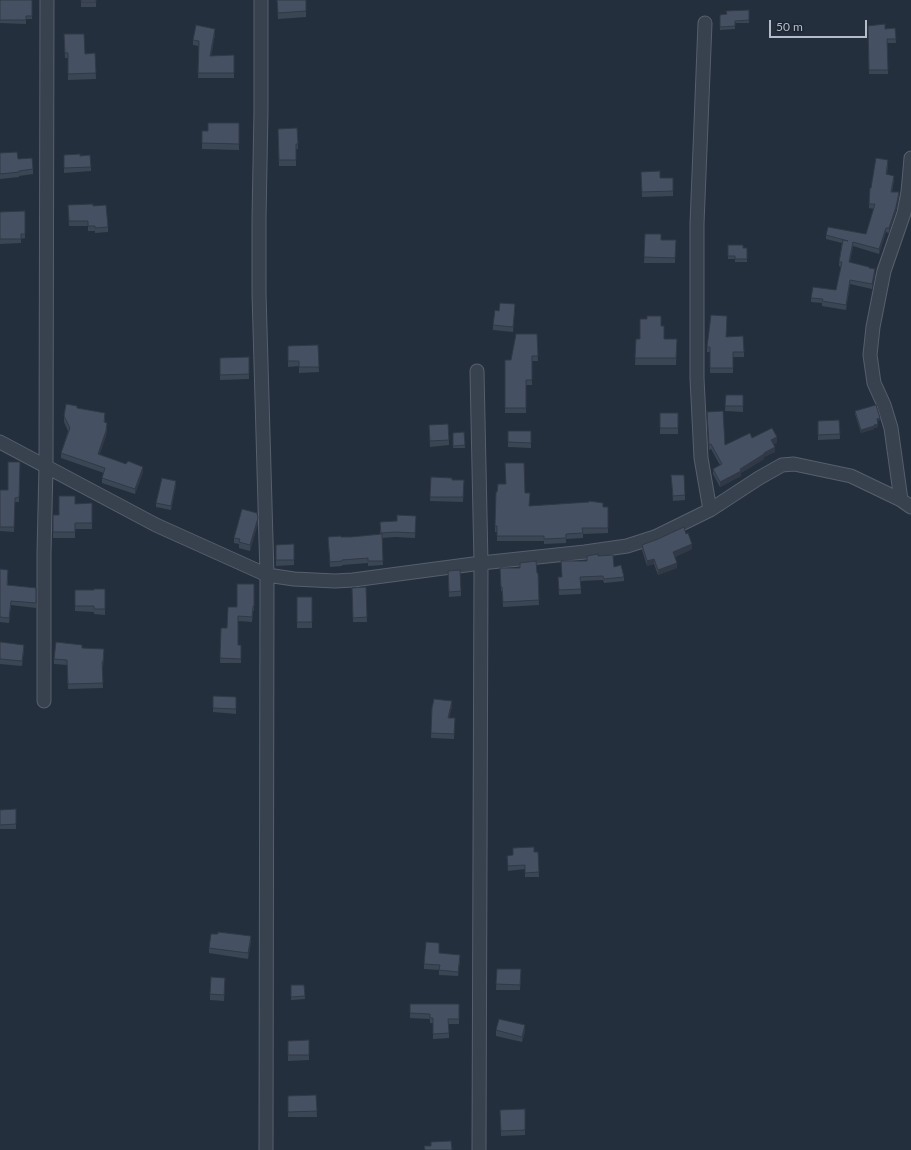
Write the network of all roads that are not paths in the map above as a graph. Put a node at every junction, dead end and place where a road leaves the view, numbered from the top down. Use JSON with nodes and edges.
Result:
{"nodes":[{"id":1,"x":47,"y":0,"type":"edge"},
{"id":2,"x":261,"y":0,"type":"edge"},
{"id":3,"x":705,"y":23,"type":"dead end"},
{"id":4,"x":911,"y":158,"type":"edge"},
{"id":5,"x":477,"y":371,"type":"dead end"},
{"id":6,"x":0,"y":442,"type":"edge"},
{"id":7,"x":46,"y":466,"type":"junction"},
{"id":8,"x":906,"y":503,"type":"edge"},
{"id":9,"x":710,"y":510,"type":"junction"},
{"id":10,"x":481,"y":563,"type":"junction"},
{"id":11,"x":267,"y":575,"type":"junction"},
{"id":12,"x":44,"y":701,"type":"dead end"},
{"id":13,"x":266,"y":1150,"type":"edge"},
{"id":14,"x":479,"y":1150,"type":"edge"}],
"edges":[{"from":1,"to":7,"type":"street"},
{"from":2,"to":11,"type":"street"},
{"from":3,"to":9,"type":"street"},
{"from":4,"to":8,"type":"street"},
{"from":5,"to":10,"type":"street"},
{"from":6,"to":7,"type":"street"},
{"from":7,"to":11,"type":"street"},
{"from":7,"to":12,"type":"street"},
{"from":8,"to":9,"type":"street"},
{"from":9,"to":10,"type":"street"},
{"from":10,"to":11,"type":"street"},
{"from":10,"to":14,"type":"street"},
{"from":11,"to":13,"type":"street"}]}
